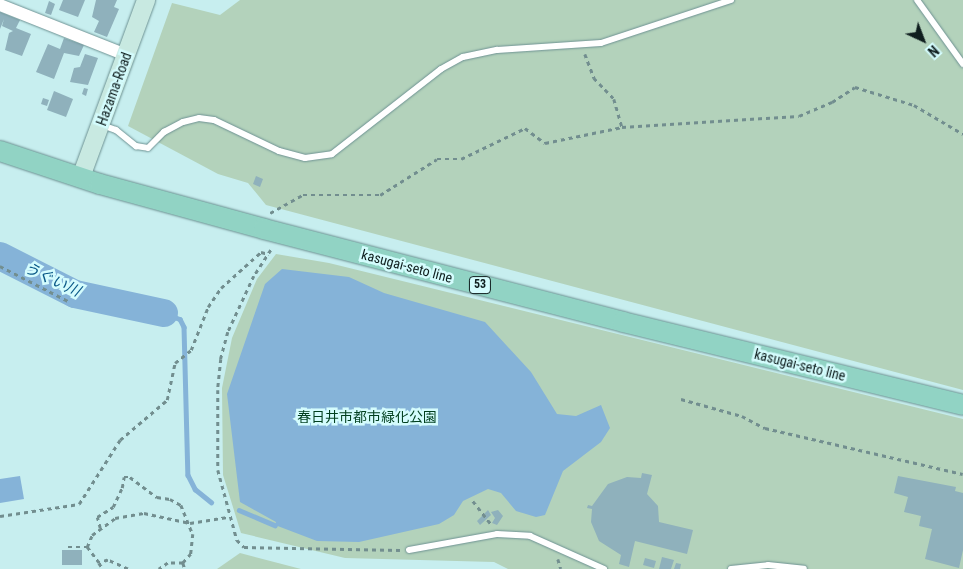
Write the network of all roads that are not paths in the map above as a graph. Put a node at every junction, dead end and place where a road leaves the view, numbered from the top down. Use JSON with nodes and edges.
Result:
{"nodes":[{"id":1,"x":146,"y":0,"type":"edge"},
{"id":2,"x":731,"y":0,"type":"edge"},
{"id":3,"x":917,"y":0,"type":"edge"},
{"id":4,"x":0,"y":5,"type":"edge"},
{"id":5,"x":126,"y":55,"type":"junction"},
{"id":6,"x":963,"y":64,"type":"edge"},
{"id":7,"x":101,"y":124,"type":"junction"},
{"id":8,"x":0,"y":151,"type":"edge"},
{"id":9,"x":81,"y":177,"type":"junction"},
{"id":10,"x":963,"y":405,"type":"edge"},
{"id":11,"x":409,"y":550,"type":"road end"},
{"id":12,"x":604,"y":569,"type":"edge"},
{"id":13,"x":731,"y":569,"type":"edge"},
{"id":14,"x":804,"y":569,"type":"edge"}],
"edges":[{"from":1,"to":5,"type":"street","name":"Hazama-Road"},
{"from":2,"to":7,"type":"lane"},
{"from":3,"to":6,"type":"lane"},
{"from":4,"to":5,"type":"street"},
{"from":5,"to":7,"type":"street","name":"Hazama-Road"},
{"from":7,"to":9,"type":"street","name":"Hazama-Road"},
{"from":8,"to":9,"type":"main road","name":"kasugai-seto line","number":"53"},
{"from":9,"to":10,"type":"main road","name":"kasugai-seto line","number":"53"},
{"from":11,"to":12,"type":"lane"},
{"from":13,"to":14,"type":"lane"}]}
